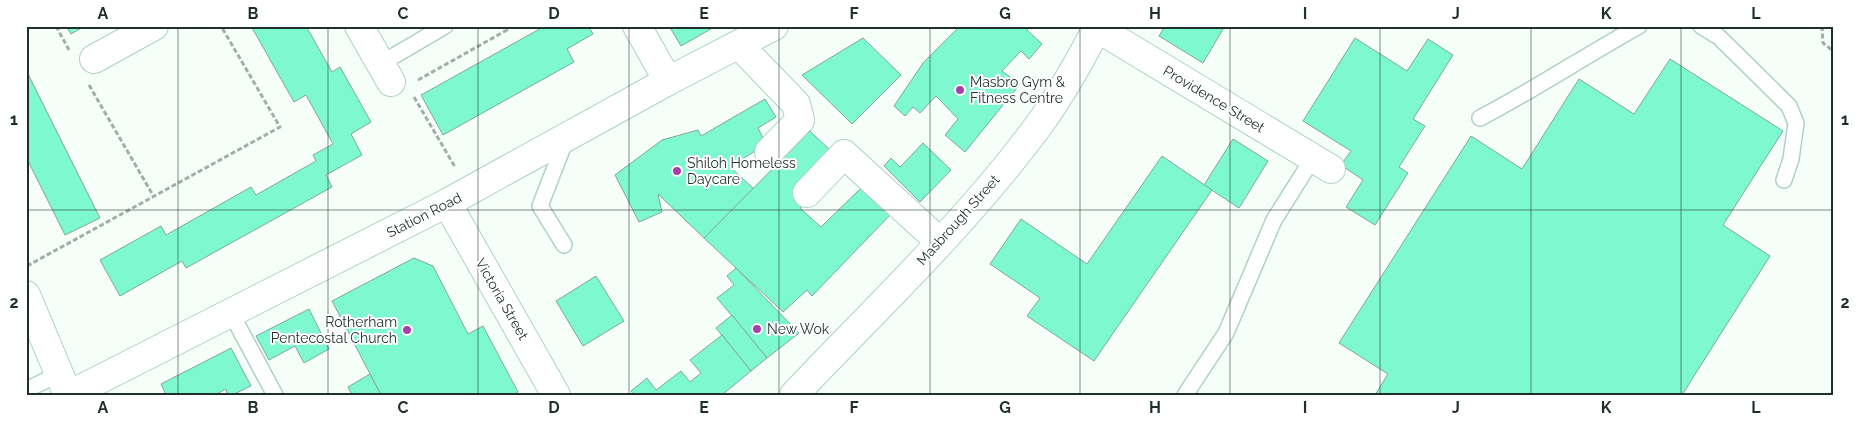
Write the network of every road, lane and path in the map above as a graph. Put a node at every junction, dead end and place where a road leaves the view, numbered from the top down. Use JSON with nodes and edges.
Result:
{"nodes":[{"id":1,"x":56,"y":26,"type":"edge"},
{"id":2,"x":154,"y":26,"type":"edge"},
{"id":3,"x":221,"y":26,"type":"edge"},
{"id":4,"x":359,"y":26,"type":"edge"},
{"id":5,"x":445,"y":26,"type":"edge"},
{"id":6,"x":505,"y":26,"type":"edge"},
{"id":7,"x":637,"y":26,"type":"edge"},
{"id":8,"x":774,"y":26,"type":"edge"},
{"id":9,"x":1639,"y":26,"type":"edge"},
{"id":10,"x":1701,"y":26,"type":"edge"},
{"id":11,"x":1822,"y":26,"type":"edge"},
{"id":12,"x":1097,"y":27,"type":"edge"},
{"id":13,"x":1722,"y":32,"type":"edge"},
{"id":14,"x":739,"y":45,"type":"junction"},
{"id":15,"x":1833,"y":50,"type":"edge"},
{"id":16,"x":83,"y":62,"type":"junction"},
{"id":17,"x":393,"y":77,"type":"junction"},
{"id":18,"x":668,"y":81,"type":"junction"},
{"id":19,"x":1480,"y":118,"type":"dead end"},
{"id":20,"x":566,"y":137,"type":"junction"},
{"id":21,"x":769,"y":152,"type":"dead end"},
{"id":22,"x":1322,"y":163,"type":"joint"},
{"id":23,"x":1784,"y":180,"type":"dead end"},
{"id":24,"x":807,"y":193,"type":"dead end"},
{"id":25,"x":154,"y":197,"type":"junction"},
{"id":26,"x":458,"y":197,"type":"junction"},
{"id":27,"x":940,"y":242,"type":"junction"},
{"id":28,"x":564,"y":245,"type":"dead end"},
{"id":29,"x":26,"y":266,"type":"edge"},
{"id":30,"x":26,"y":295,"type":"edge"},
{"id":31,"x":231,"y":313,"type":"junction"},
{"id":32,"x":65,"y":388,"type":"edge"},
{"id":33,"x":26,"y":390,"type":"edge"},
{"id":34,"x":275,"y":395,"type":"edge"},
{"id":35,"x":556,"y":395,"type":"edge"},
{"id":36,"x":794,"y":395,"type":"edge"},
{"id":37,"x":1185,"y":395,"type":"edge"}],
"edges":[{"from":1,"to":16,"type":"path"},
{"from":2,"to":16,"type":"street"},
{"from":3,"to":25,"type":"path"},
{"from":4,"to":17,"type":"street"},
{"from":5,"to":17,"type":"lane"},
{"from":6,"to":17,"type":"path"},
{"from":7,"to":18,"type":"street"},
{"from":8,"to":14,"type":"street","name":"Station Road"},
{"from":9,"to":19,"type":"lane"},
{"from":10,"to":13,"type":"lane"},
{"from":11,"to":15,"type":"path"},
{"from":12,"to":22,"type":"street","name":"Providence Street"},
{"from":12,"to":27,"type":"street","name":"Masbrough Street"},
{"from":13,"to":23,"type":"lane"},
{"from":14,"to":18,"type":"street","name":"Station Road"},
{"from":14,"to":21,"type":"street"},
{"from":16,"to":25,"type":"path"},
{"from":17,"to":26,"type":"path"},
{"from":18,"to":20,"type":"street","name":"Station Road"},
{"from":20,"to":26,"type":"street","name":"Station Road"},
{"from":20,"to":28,"type":"lane"},
{"from":22,"to":37,"type":"lane"},
{"from":24,"to":27,"type":"street"},
{"from":25,"to":29,"type":"path"},
{"from":26,"to":31,"type":"street","name":"Station Road"},
{"from":26,"to":35,"type":"street","name":"Victoria Street"},
{"from":27,"to":36,"type":"street","name":"Masbrough Street"},
{"from":30,"to":32,"type":"street"},
{"from":31,"to":32,"type":"street","name":"Station Road"},
{"from":31,"to":34,"type":"lane"},
{"from":32,"to":33,"type":"lane"}]}
